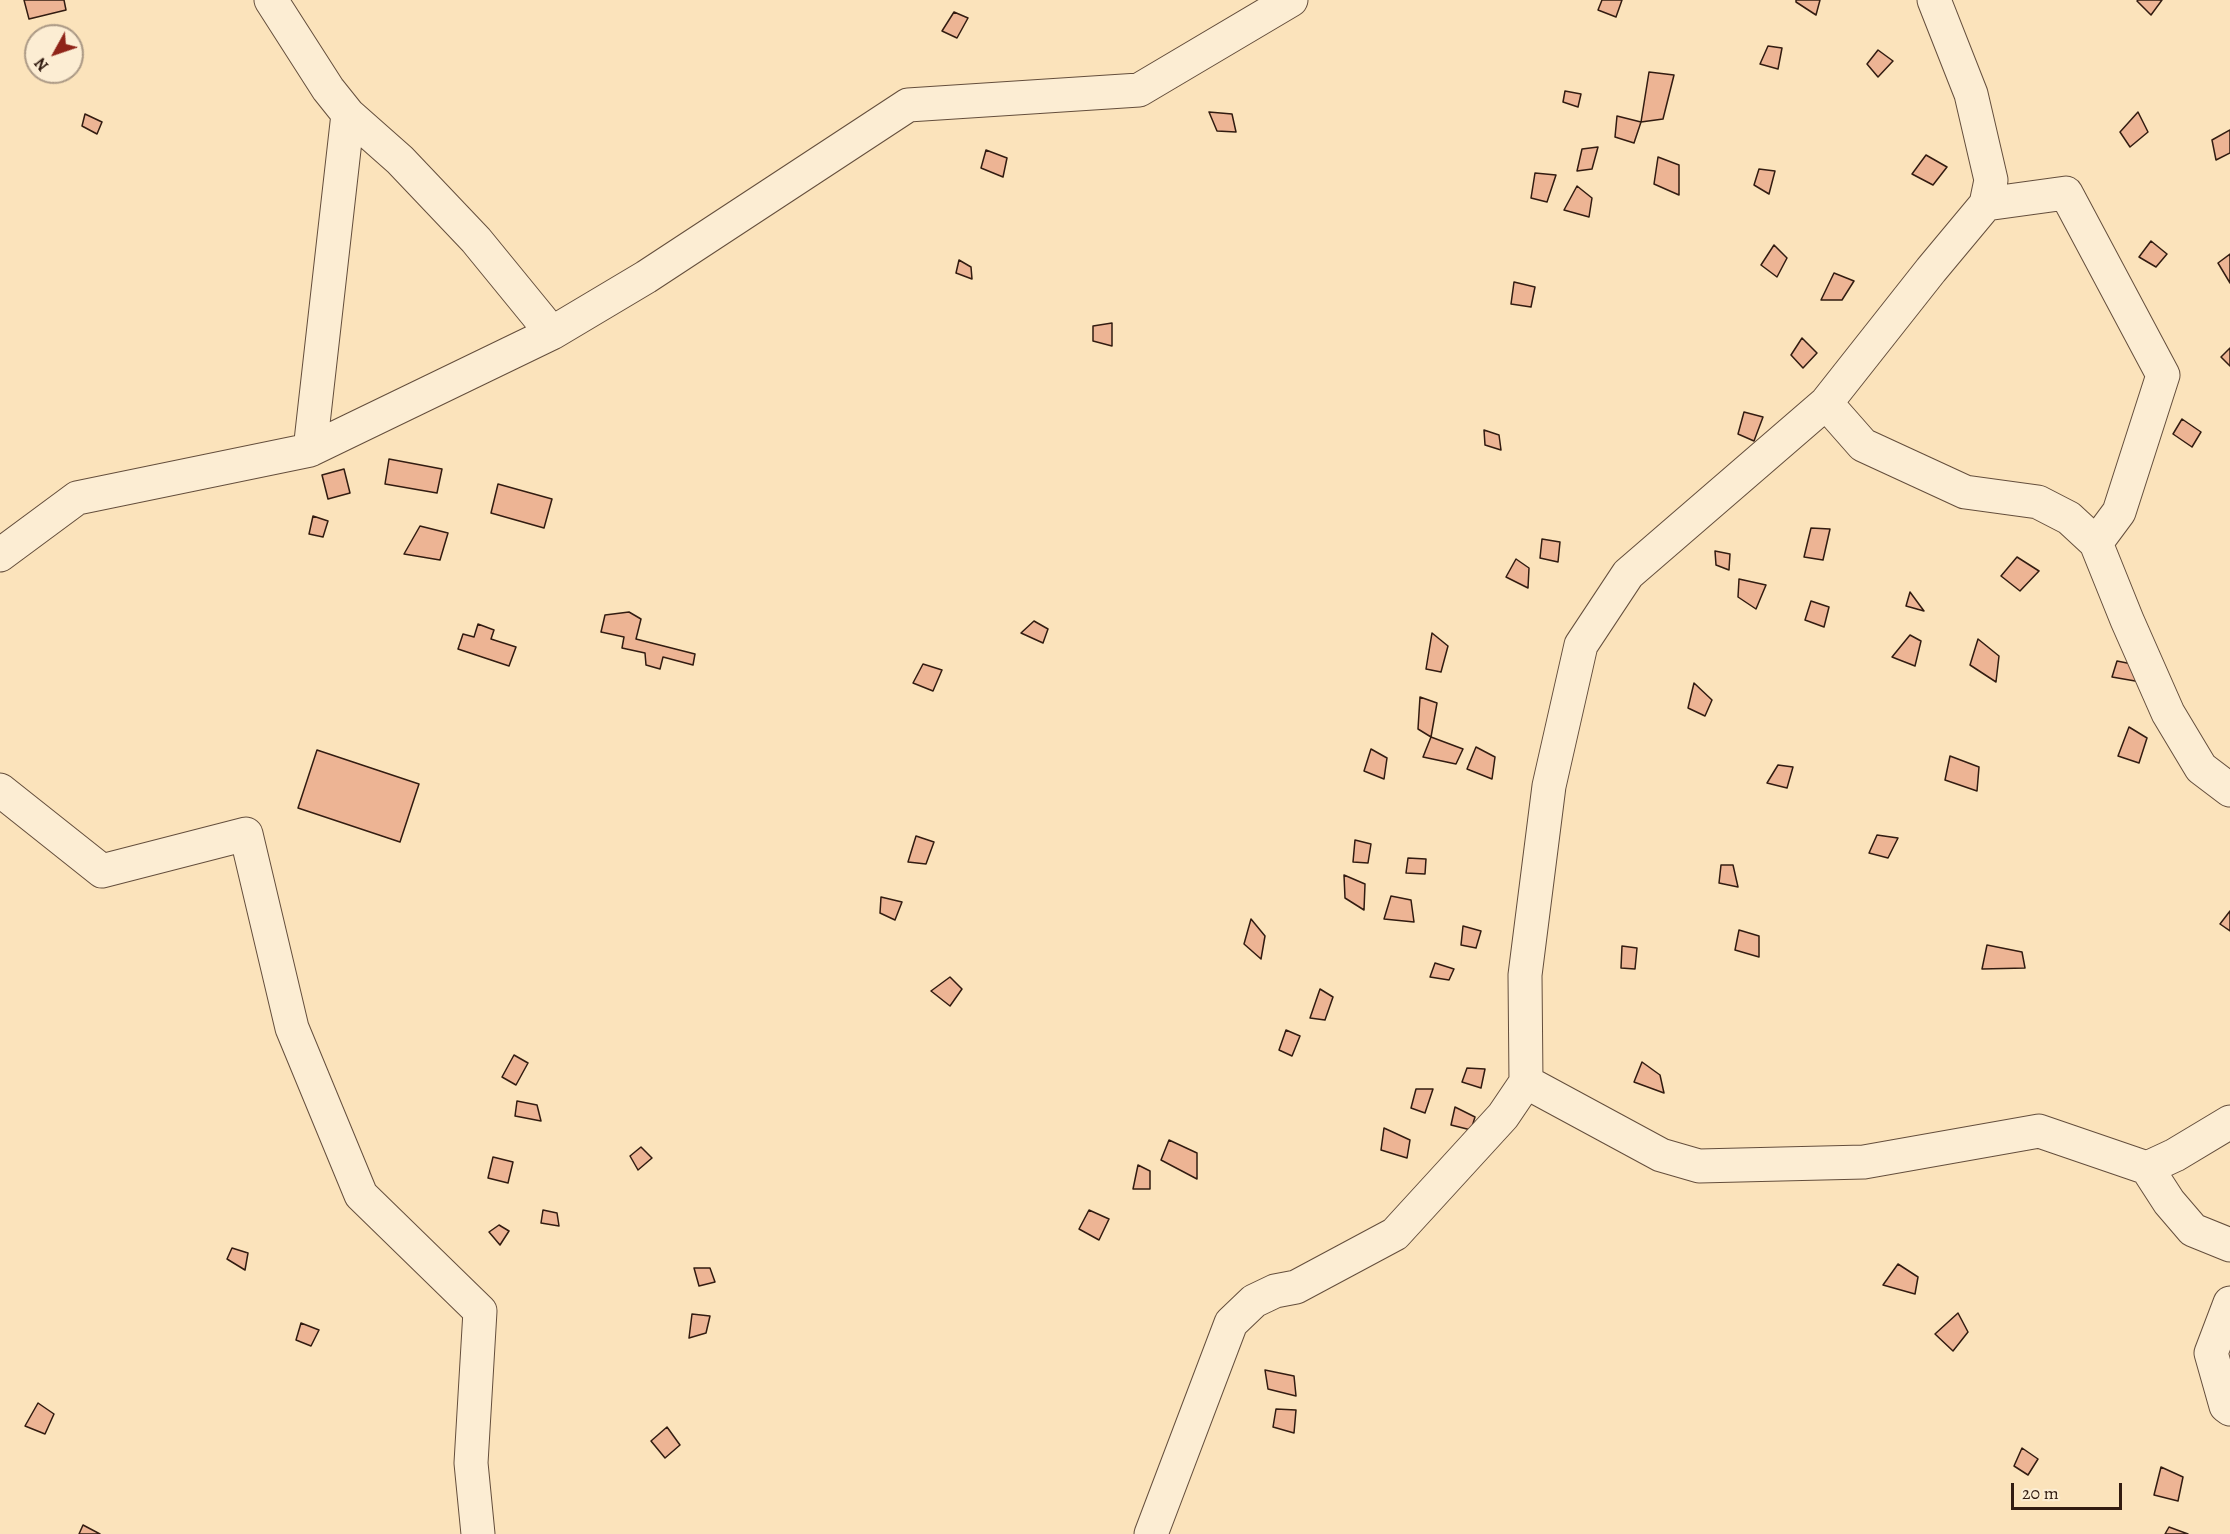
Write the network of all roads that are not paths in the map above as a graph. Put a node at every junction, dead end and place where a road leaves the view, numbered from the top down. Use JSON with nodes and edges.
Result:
{"nodes":[{"id":1,"x":271,"y":0,"type":"edge"},
{"id":2,"x":1291,"y":0,"type":"edge"},
{"id":3,"x":1934,"y":0,"type":"edge"},
{"id":4,"x":348,"y":114,"type":"junction"},
{"id":5,"x":1986,"y":204,"type":"junction"},
{"id":6,"x":552,"y":333,"type":"junction"},
{"id":7,"x":1826,"y":403,"type":"junction"},
{"id":8,"x":310,"y":450,"type":"junction"},
{"id":9,"x":2096,"y":543,"type":"junction"},
{"id":10,"x":0,"y":555,"type":"edge"},
{"id":11,"x":0,"y":790,"type":"edge"},
{"id":12,"x":2230,"y":790,"type":"edge"},
{"id":13,"x":1526,"y":1082,"type":"junction"},
{"id":14,"x":2230,"y":1122,"type":"edge"},
{"id":15,"x":2147,"y":1168,"type":"junction"},
{"id":16,"x":2230,"y":1245,"type":"edge"},
{"id":17,"x":2230,"y":1303,"type":"edge"},
{"id":18,"x":2230,"y":1409,"type":"edge"},
{"id":19,"x":478,"y":1534,"type":"edge"},
{"id":20,"x":1151,"y":1534,"type":"edge"}],
"edges":[{"from":1,"to":4,"type":"street"},
{"from":2,"to":6,"type":"street"},
{"from":3,"to":5,"type":"street"},
{"from":4,"to":6,"type":"street"},
{"from":4,"to":8,"type":"street"},
{"from":5,"to":7,"type":"street"},
{"from":5,"to":9,"type":"street"},
{"from":6,"to":8,"type":"street"},
{"from":7,"to":9,"type":"street"},
{"from":7,"to":13,"type":"street"},
{"from":8,"to":10,"type":"street"},
{"from":9,"to":12,"type":"street"},
{"from":11,"to":19,"type":"street"},
{"from":13,"to":15,"type":"street"},
{"from":13,"to":20,"type":"street"},
{"from":14,"to":15,"type":"street"},
{"from":15,"to":16,"type":"street"},
{"from":17,"to":18,"type":"street"}]}
